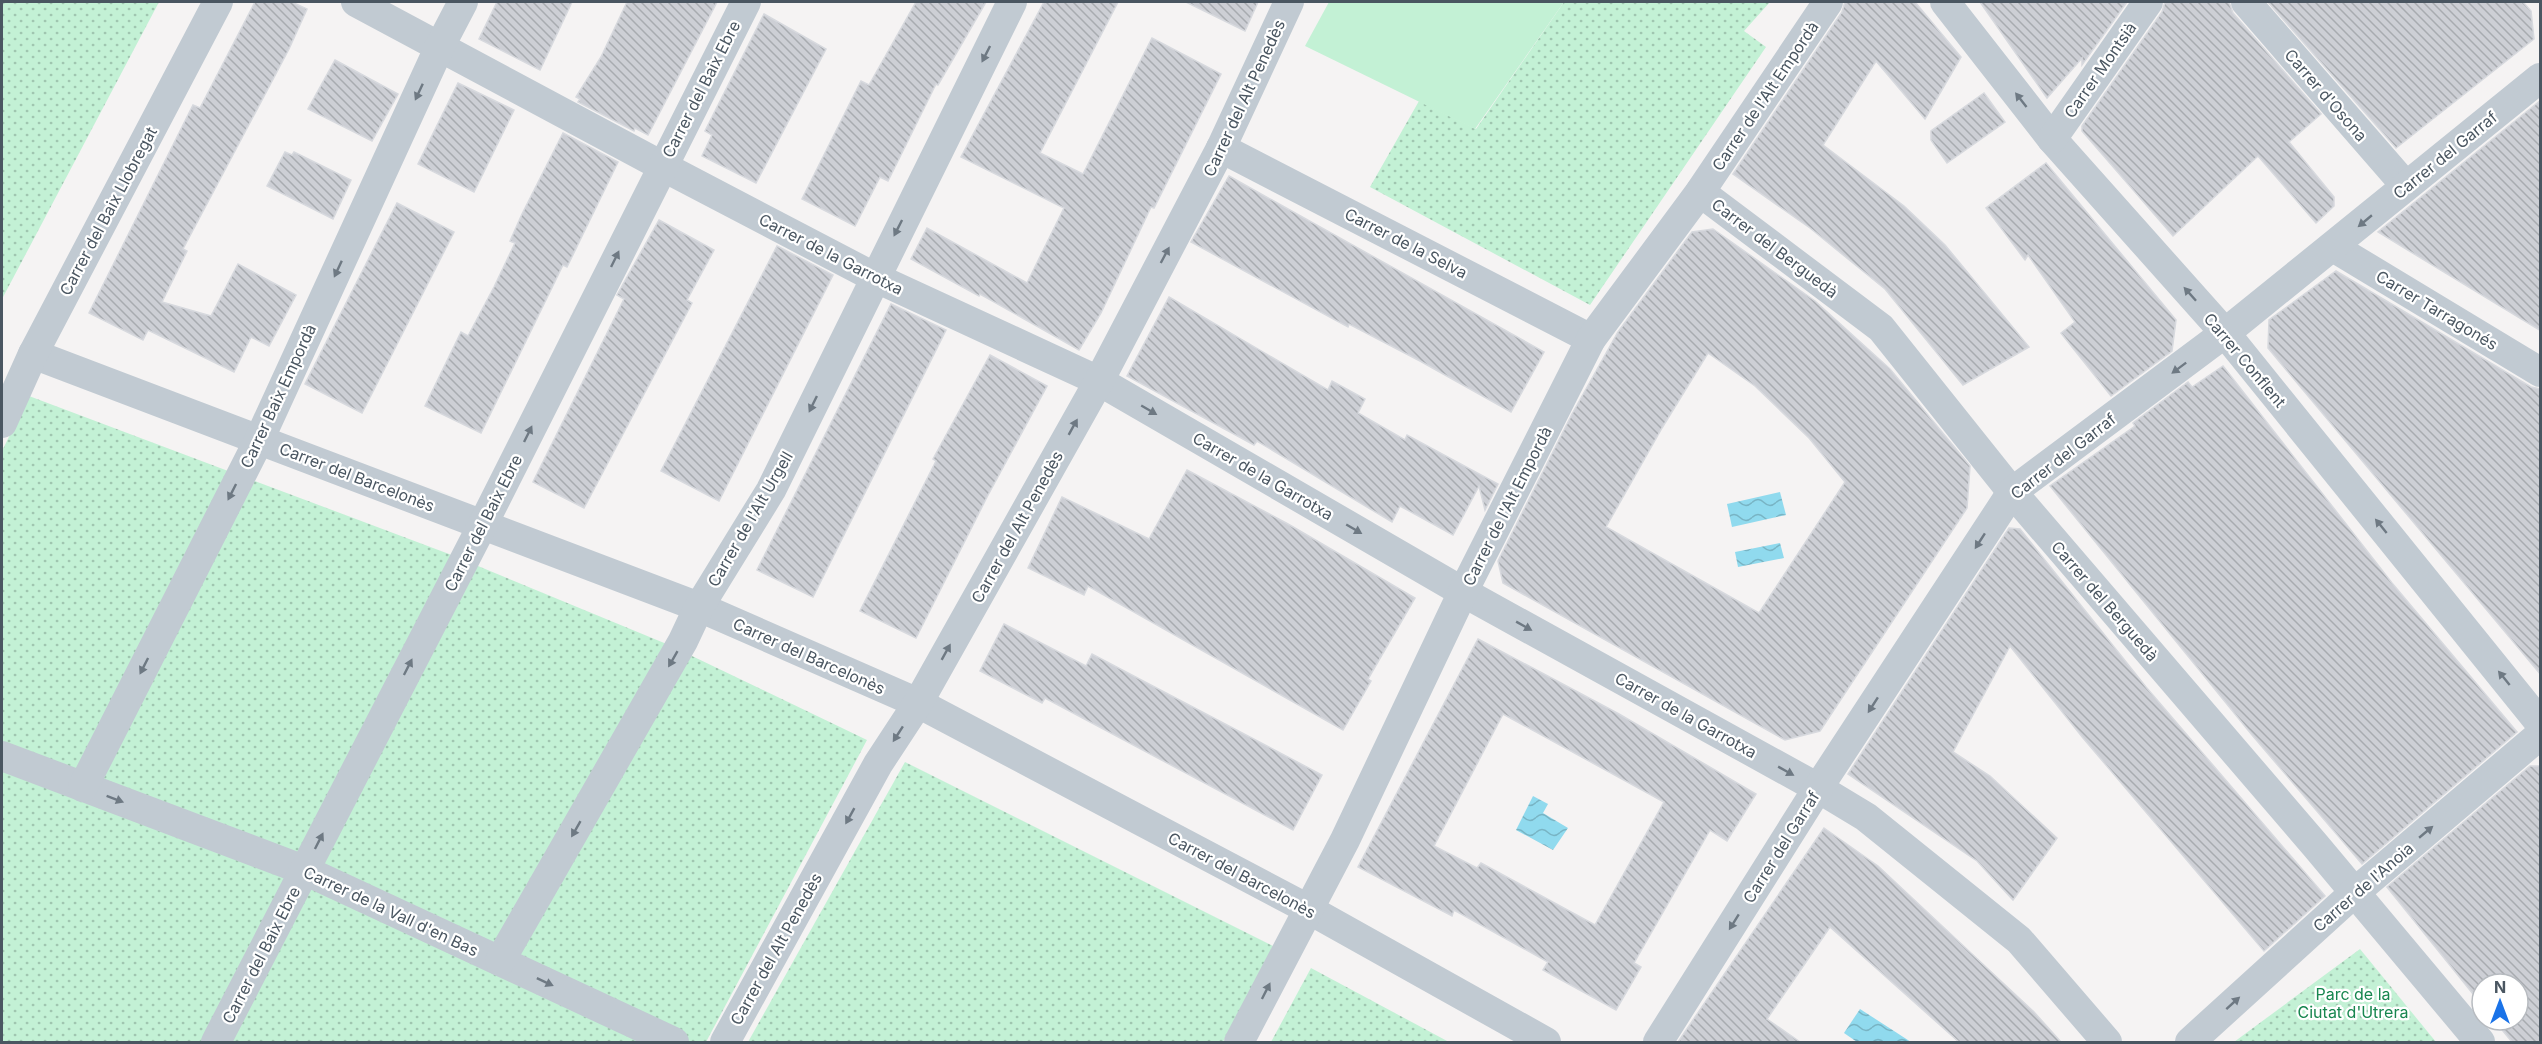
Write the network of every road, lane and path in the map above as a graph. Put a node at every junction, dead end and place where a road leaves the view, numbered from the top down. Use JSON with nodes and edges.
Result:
{"nodes":[{"id":1,"x":218,"y":2,"type":"edge"},
{"id":2,"x":356,"y":2,"type":"edge"},
{"id":3,"x":464,"y":2,"type":"edge"},
{"id":4,"x":746,"y":2,"type":"edge"},
{"id":5,"x":1012,"y":2,"type":"edge"},
{"id":6,"x":1289,"y":2,"type":"edge"},
{"id":7,"x":1828,"y":2,"type":"edge"},
{"id":8,"x":1945,"y":2,"type":"edge"},
{"id":9,"x":2148,"y":2,"type":"edge"},
{"id":10,"x":2246,"y":2,"type":"edge"},
{"id":11,"x":440,"y":46,"type":"junction"},
{"id":12,"x":2541,"y":78,"type":"edge"},
{"id":13,"x":2052,"y":139,"type":"junction"},
{"id":14,"x":1221,"y":148,"type":"junction"},
{"id":15,"x":662,"y":166,"type":"junction"},
{"id":16,"x":2406,"y":186,"type":"junction"},
{"id":17,"x":1700,"y":192,"type":"junction"},
{"id":18,"x":2333,"y":247,"type":"junction"},
{"id":19,"x":874,"y":277,"type":"junction"},
{"id":20,"x":2225,"y":333,"type":"junction"},
{"id":21,"x":1591,"y":339,"type":"junction"},
{"id":22,"x":33,"y":354,"type":"junction"},
{"id":23,"x":2541,"y":372,"type":"edge"},
{"id":24,"x":1099,"y":381,"type":"junction"},
{"id":25,"x":2,"y":423,"type":"edge"},
{"id":26,"x":259,"y":440,"type":"junction"},
{"id":27,"x":2012,"y":492,"type":"junction"},
{"id":28,"x":483,"y":524,"type":"junction"},
{"id":29,"x":1463,"y":592,"type":"junction"},
{"id":30,"x":699,"y":607,"type":"junction"},
{"id":31,"x":918,"y":703,"type":"junction"},
{"id":32,"x":2541,"y":723,"type":"edge"},
{"id":33,"x":2541,"y":735,"type":"edge"},
{"id":34,"x":2,"y":756,"type":"edge"},
{"id":35,"x":83,"y":787,"type":"junction"},
{"id":36,"x":1818,"y":788,"type":"junction"},
{"id":37,"x":304,"y":870,"type":"junction"},
{"id":38,"x":2354,"y":893,"type":"junction"},
{"id":39,"x":1308,"y":909,"type":"junction"},
{"id":40,"x":500,"y":961,"type":"junction"},
{"id":41,"x":216,"y":1042,"type":"edge"},
{"id":42,"x":674,"y":1042,"type":"edge"},
{"id":43,"x":725,"y":1042,"type":"edge"},
{"id":44,"x":1239,"y":1042,"type":"edge"},
{"id":45,"x":1546,"y":1042,"type":"edge"},
{"id":46,"x":1658,"y":1042,"type":"edge"},
{"id":47,"x":2107,"y":1042,"type":"edge"},
{"id":48,"x":2190,"y":1042,"type":"edge"},
{"id":49,"x":2480,"y":1042,"type":"edge"}],
"edges":[{"from":1,"to":22,"type":"street","name":"Carrer del Baix Llobregat"},
{"from":2,"to":11,"type":"street","name":"Carrer de la Garrotxa"},
{"from":3,"to":11,"type":"street","name":"Carrer Baix Empordà"},
{"from":4,"to":15,"type":"street","name":"Carrer del Baix Ebre"},
{"from":5,"to":19,"type":"street","name":"Carrer de l'Alt Urgell","one_way":true},
{"from":6,"to":14,"type":"street","name":"Carrer del Alt Penedès"},
{"from":7,"to":17,"type":"street","name":"Carrer de l'Alt Empordà"},
{"from":13,"to":8,"type":"street","name":"Carrer Conflent","one_way":true},
{"from":9,"to":13,"type":"street","name":"Carrer Montsià"},
{"from":10,"to":16,"type":"street","name":"Carrer d'Osona"},
{"from":11,"to":15,"type":"street","name":"Carrer de la Garrotxa"},
{"from":11,"to":26,"type":"street","name":"Carrer Baix Empordà","one_way":true},
{"from":12,"to":16,"type":"street","name":"Carrer del Garraf"},
{"from":20,"to":13,"type":"street","name":"Carrer Conflent","one_way":true},
{"from":14,"to":21,"type":"street","name":"Carrer de la Selva"},
{"from":24,"to":14,"type":"street","name":"Carrer del Alt Penedès","one_way":true},
{"from":15,"to":19,"type":"street","name":"Carrer de la Garrotxa"},
{"from":28,"to":15,"type":"street","name":"Carrer del Baix Ebre","one_way":true},
{"from":16,"to":18,"type":"street","name":"Carrer del Garraf","one_way":true},
{"from":17,"to":21,"type":"street","name":"Carrer de l'Alt Empordà"},
{"from":17,"to":27,"type":"street","name":"Carrer del Berguedà"},
{"from":18,"to":20,"type":"street","name":"Carrer del Garraf"},
{"from":18,"to":23,"type":"street","name":"Carrer Tarragonés"},
{"from":19,"to":24,"type":"street","name":"Carrer de la Garrotxa"},
{"from":19,"to":30,"type":"street","name":"Carrer de l'Alt Urgell","one_way":true},
{"from":20,"to":27,"type":"street","name":"Carrer del Garraf","one_way":true},
{"from":32,"to":20,"type":"street","name":"Carrer Conflent","one_way":true},
{"from":21,"to":29,"type":"street","name":"Carrer de l'Alt Empordà"},
{"from":22,"to":25,"type":"street","name":"Carrer del Baix Llobregat"},
{"from":22,"to":26,"type":"street","name":"Carrer del Barcelonès"},
{"from":24,"to":29,"type":"street","name":"Carrer de la Garrotxa","one_way":true},
{"from":31,"to":24,"type":"street","name":"Carrer del Alt Penedès","one_way":true},
{"from":26,"to":28,"type":"street","name":"Carrer del Barcelonès"},
{"from":26,"to":35,"type":"street","name":"Carrer Baix Empordà","one_way":true},
{"from":27,"to":36,"type":"street","name":"Carrer del Garraf","one_way":true},
{"from":27,"to":38,"type":"street","name":"Carrer del Berguedà"},
{"from":28,"to":30,"type":"street","name":"Carrer del Barcelonès"},
{"from":37,"to":28,"type":"street","name":"Carrer del Baix Ebre","one_way":true},
{"from":29,"to":36,"type":"street","name":"Carrer de la Garrotxa","one_way":true},
{"from":29,"to":39,"type":"street","name":"Carrer de l'Alt Empordà"},
{"from":30,"to":31,"type":"street","name":"Carrer del Barcelonès"},
{"from":30,"to":40,"type":"street","name":"Carrer de l'Alt Urgell","one_way":true},
{"from":31,"to":39,"type":"street","name":"Carrer del Barcelonès"},
{"from":31,"to":43,"type":"street","name":"Carrer del Alt Penedès","one_way":true},
{"from":38,"to":33,"type":"street","name":"Carrer de l'Anoia","one_way":true},
{"from":34,"to":35,"type":"street","name":"Carrer de la Vall d'en Bas"},
{"from":35,"to":37,"type":"street","name":"Carrer de la Vall d'en Bas","one_way":true},
{"from":36,"to":46,"type":"street","name":"Carrer del Garraf","one_way":true},
{"from":36,"to":47,"type":"street","name":"Carrer de la Garrotxa"},
{"from":37,"to":40,"type":"street","name":"Carrer de la Vall d'en Bas"},
{"from":37,"to":41,"type":"street","name":"Carrer del Baix Ebre"},
{"from":48,"to":38,"type":"street","name":"Carrer de l'Anoia","one_way":true},
{"from":38,"to":49,"type":"street","name":"Carrer del Berguedà"},
{"from":44,"to":39,"type":"street","name":"Carrer de l'Alt Empordà","one_way":true},
{"from":39,"to":45,"type":"street","name":"Carrer del Barcelonès"},
{"from":40,"to":42,"type":"street","name":"Carrer de la Vall d'en Bas","one_way":true}]}
